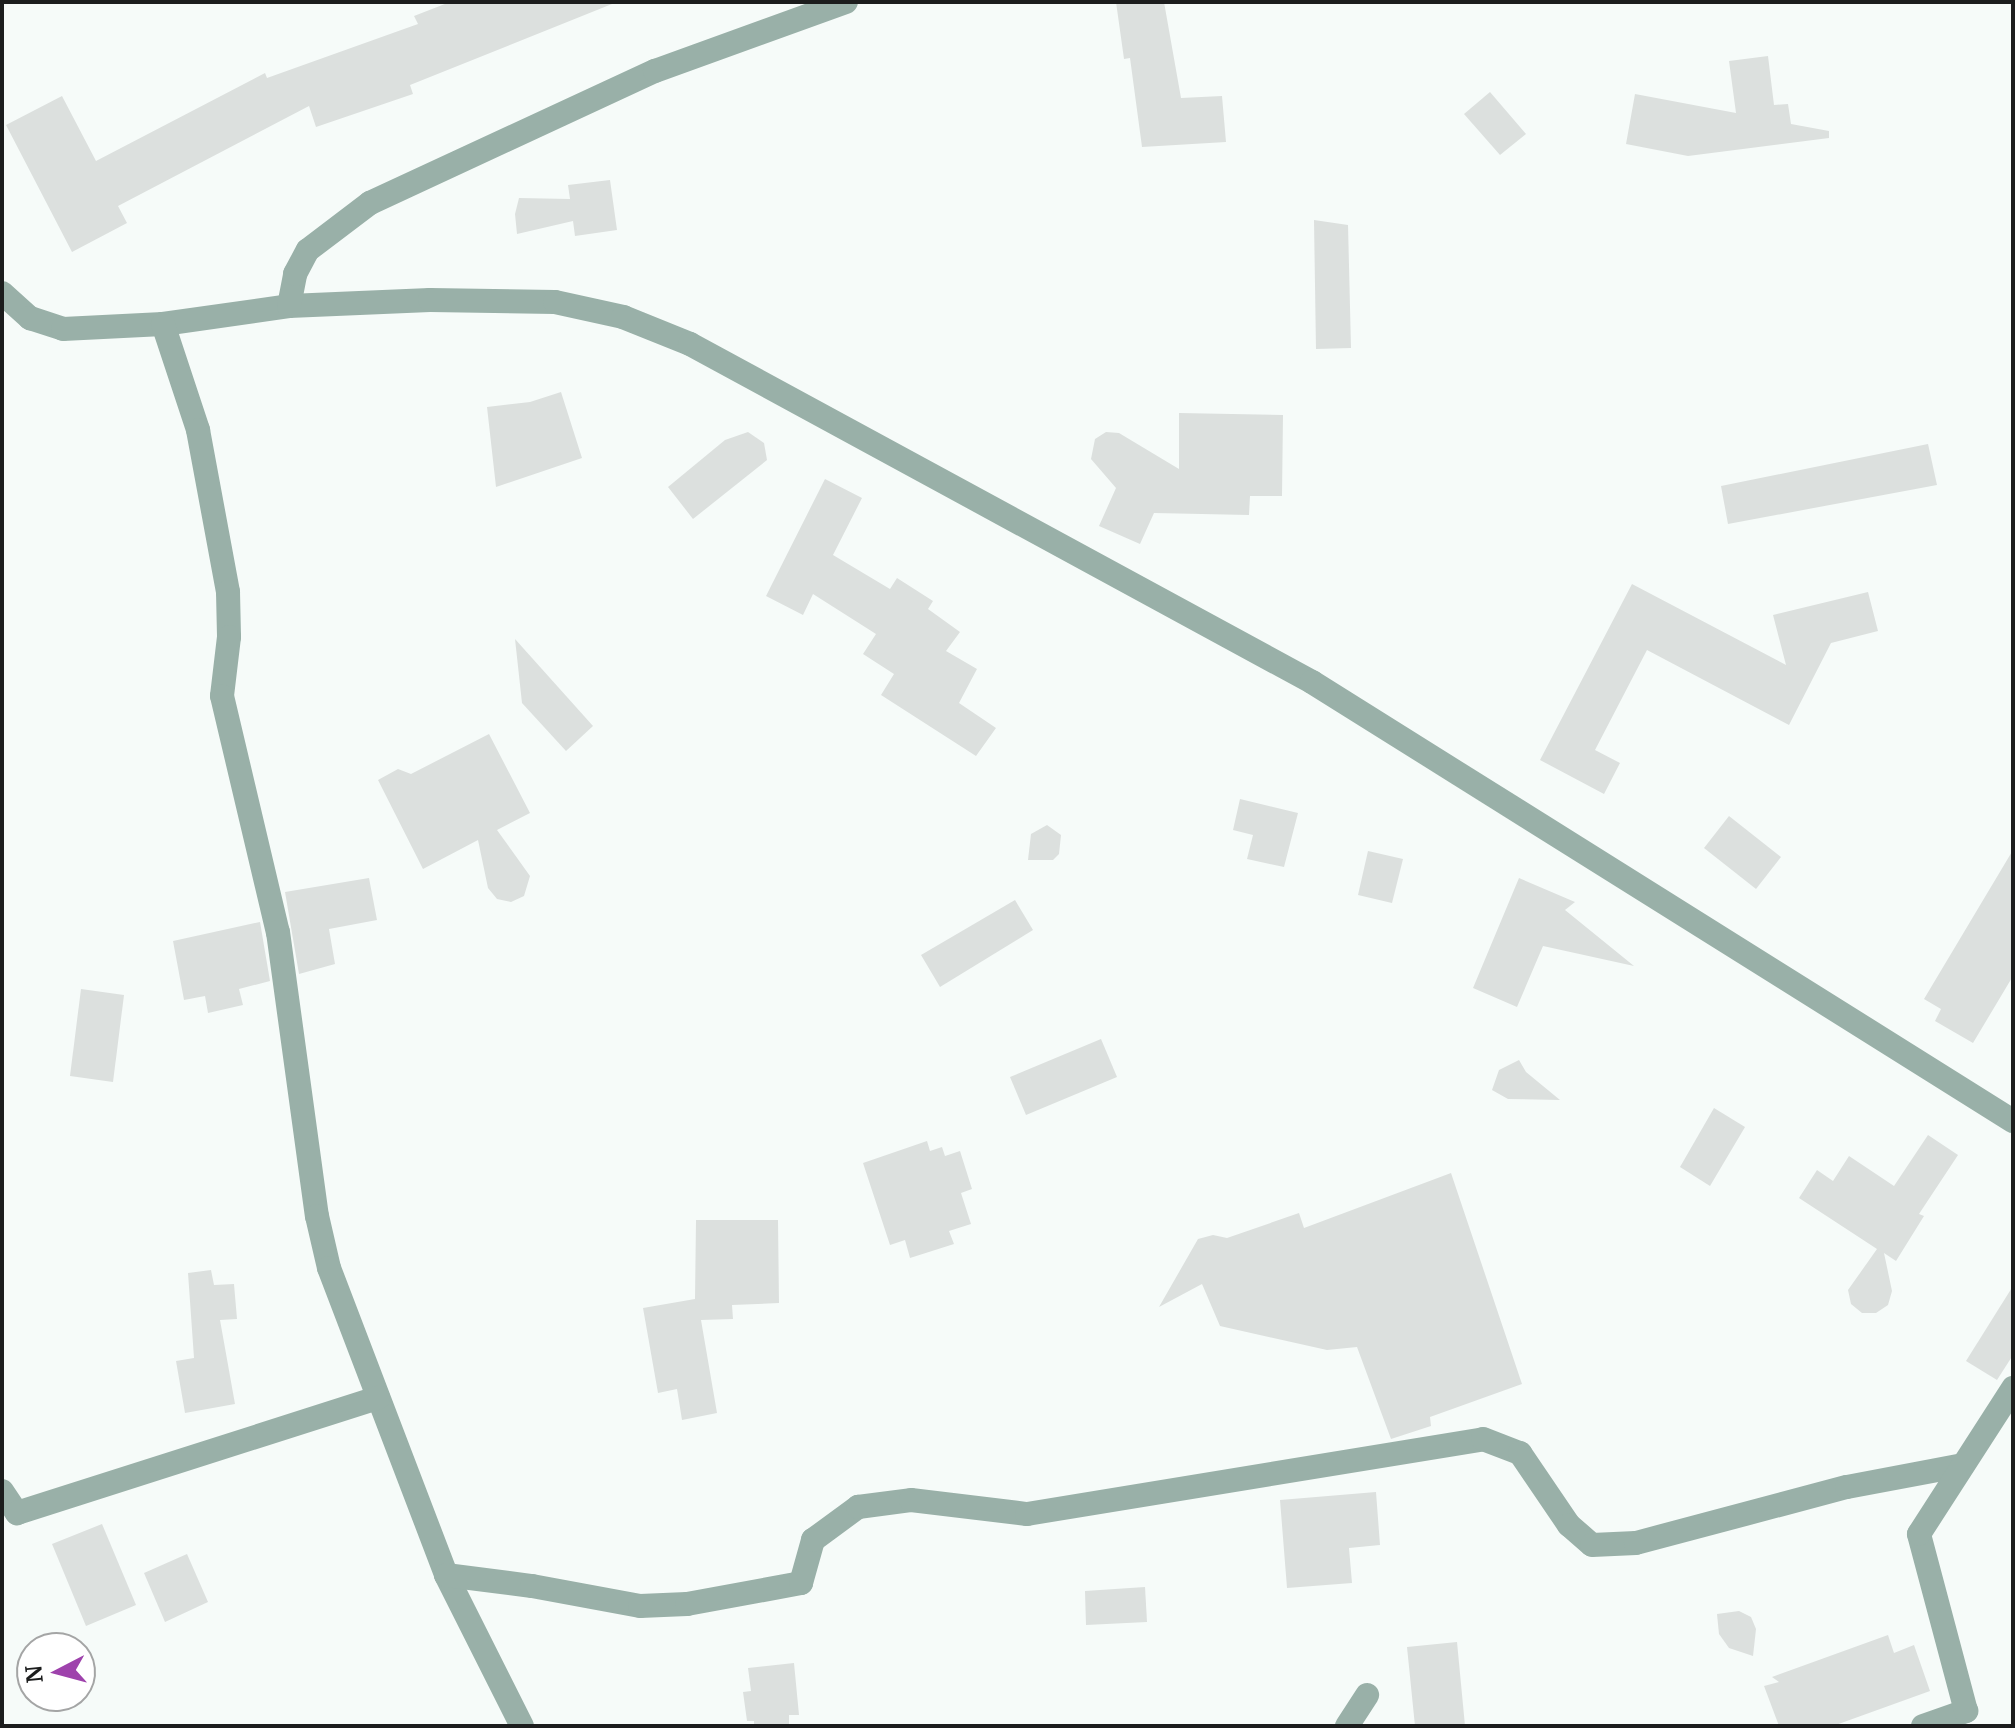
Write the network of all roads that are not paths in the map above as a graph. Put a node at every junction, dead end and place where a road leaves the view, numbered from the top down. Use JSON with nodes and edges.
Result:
{"nodes":[{"id":1,"x":846,"y":2,"type":"edge"},
{"id":2,"x":2,"y":293,"type":"edge"},
{"id":3,"x":289,"y":306,"type":"junction"},
{"id":4,"x":163,"y":324,"type":"junction"},
{"id":5,"x":2013,"y":1121,"type":"edge"},
{"id":6,"x":2013,"y":1388,"type":"edge"},
{"id":7,"x":378,"y":1398,"type":"junction"},
{"id":8,"x":1963,"y":1465,"type":"junction"},
{"id":9,"x":2,"y":1491,"type":"edge"},
{"id":10,"x":446,"y":1575,"type":"junction"},
{"id":11,"x":1367,"y":1695,"type":"dead end"},
{"id":12,"x":522,"y":1726,"type":"edge"},
{"id":13,"x":1347,"y":1726,"type":"edge"},
{"id":14,"x":1923,"y":1726,"type":"edge"}],
"edges":[{"from":1,"to":3,"type":"street"},
{"from":2,"to":4,"type":"street"},
{"from":3,"to":4,"type":"street"},
{"from":3,"to":5,"type":"street"},
{"from":4,"to":7,"type":"street"},
{"from":6,"to":8,"type":"street"},
{"from":7,"to":9,"type":"street"},
{"from":7,"to":10,"type":"street"},
{"from":8,"to":10,"type":"street"},
{"from":8,"to":14,"type":"street"},
{"from":10,"to":12,"type":"street"},
{"from":11,"to":13,"type":"street"}]}
